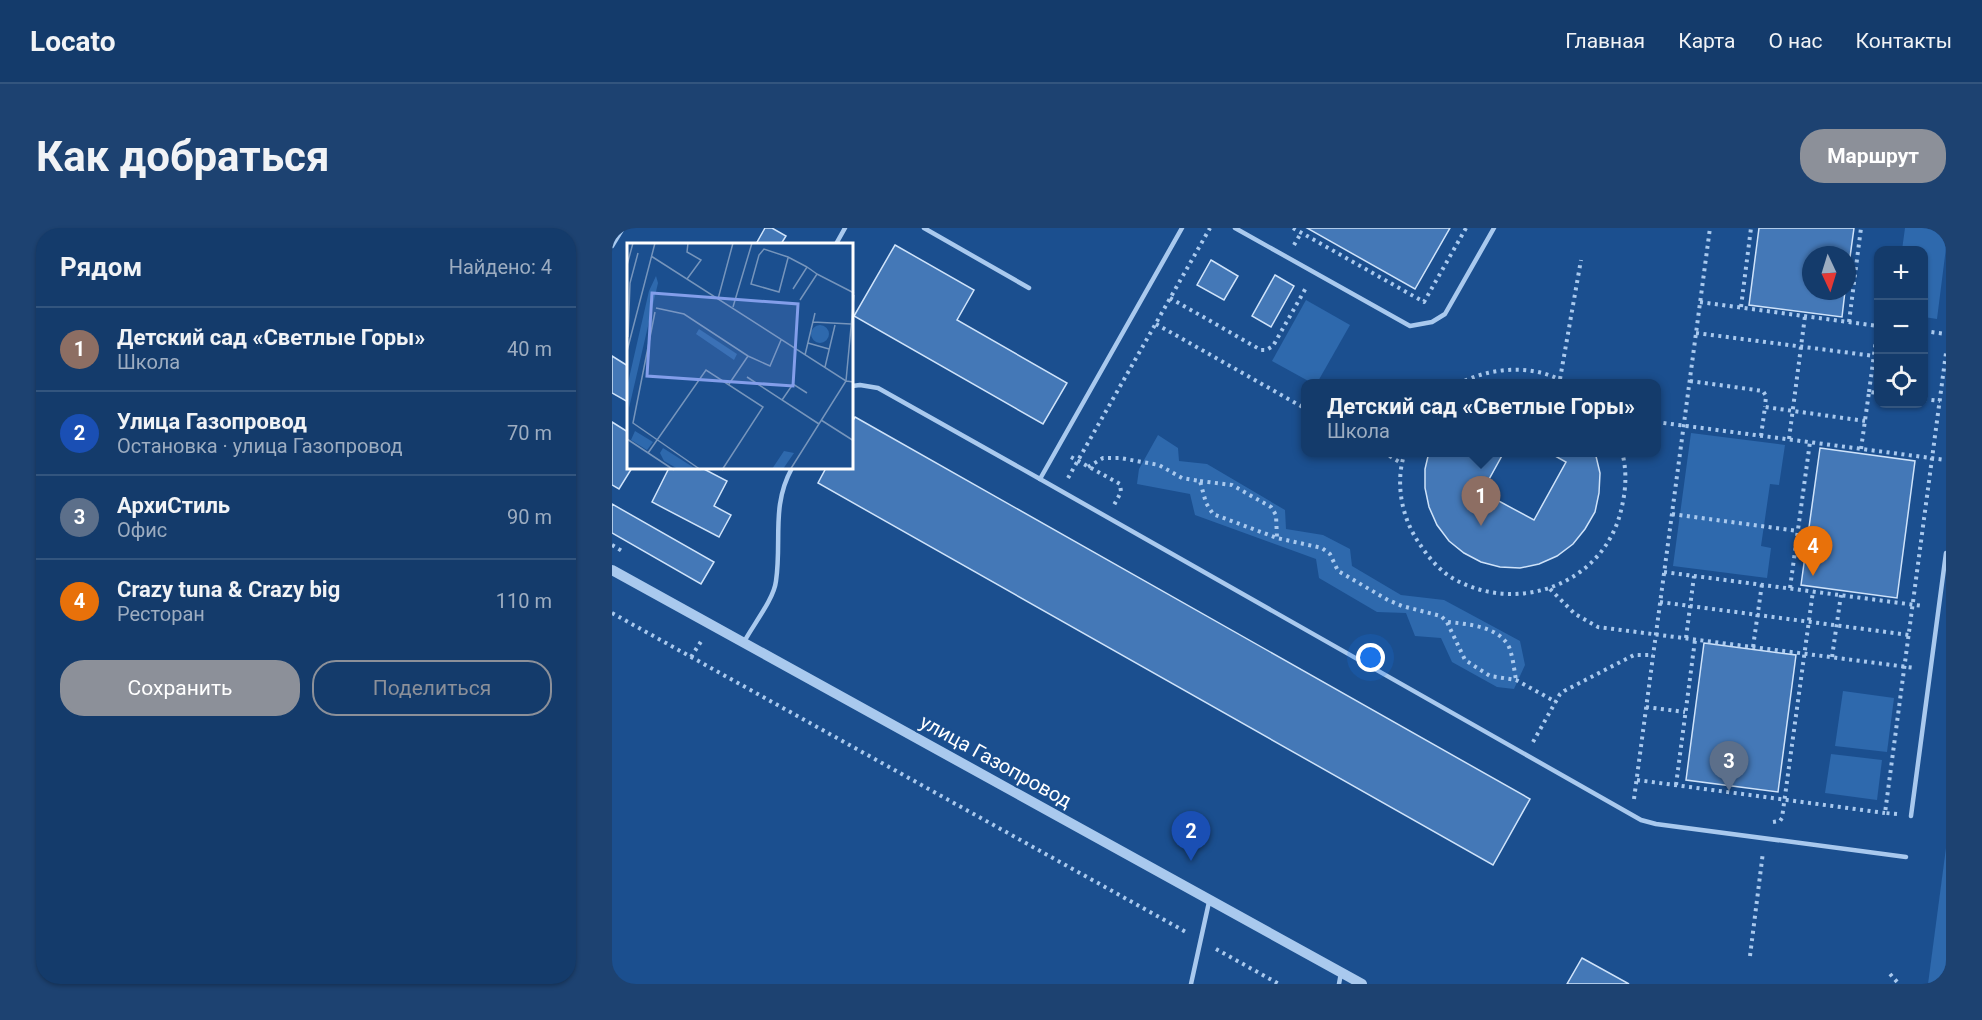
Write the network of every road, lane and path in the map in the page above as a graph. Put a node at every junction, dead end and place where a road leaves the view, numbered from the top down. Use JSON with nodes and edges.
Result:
{"nodes":[{"id":1,"x":622,"y":228,"type":"edge"},
{"id":2,"x":845,"y":228,"type":"edge"},
{"id":3,"x":924,"y":228,"type":"edge"},
{"id":4,"x":1182,"y":228,"type":"edge"},
{"id":5,"x":1210,"y":228,"type":"edge"},
{"id":6,"x":1235,"y":228,"type":"edge"},
{"id":7,"x":1293,"y":228,"type":"edge"},
{"id":8,"x":1466,"y":228,"type":"edge"},
{"id":9,"x":1494,"y":228,"type":"edge"},
{"id":10,"x":1710,"y":228,"type":"edge"},
{"id":11,"x":1751,"y":228,"type":"edge"},
{"id":12,"x":1861,"y":228,"type":"edge"},
{"id":13,"x":837,"y":243,"type":"edge"},
{"id":14,"x":612,"y":246,"type":"edge"},
{"id":15,"x":1581,"y":260,"type":"dead end"},
{"id":16,"x":1314,"y":272,"type":"junction"},
{"id":17,"x":1029,"y":288,"type":"dead end"},
{"id":18,"x":1170,"y":298,"type":"junction"},
{"id":19,"x":1700,"y":302,"type":"junction"},
{"id":20,"x":1741,"y":307,"type":"junction"},
{"id":21,"x":1805,"y":316,"type":"junction"},
{"id":22,"x":1849,"y":322,"type":"junction"},
{"id":23,"x":1156,"y":324,"type":"junction"},
{"id":24,"x":1874,"y":325,"type":"edge"},
{"id":25,"x":1928,"y":332,"type":"edge"},
{"id":26,"x":1696,"y":333,"type":"junction"},
{"id":27,"x":1946,"y":334,"type":"edge"},
{"id":28,"x":1801,"y":346,"type":"junction"},
{"id":29,"x":1946,"y":353,"type":"edge"},
{"id":30,"x":1874,"y":356,"type":"joint"},
{"id":31,"x":1471,"y":379,"type":"edge"},
{"id":32,"x":1560,"y":379,"type":"joint"},
{"id":33,"x":1690,"y":381,"type":"junction"},
{"id":34,"x":854,"y":386,"type":"edge"},
{"id":35,"x":1869,"y":392,"type":"junction"},
{"id":36,"x":1874,"y":393,"type":"edge"},
{"id":37,"x":1928,"y":400,"type":"edge"},
{"id":38,"x":1940,"y":401,"type":"junction"},
{"id":39,"x":1301,"y":407,"type":"edge"},
{"id":40,"x":1765,"y":408,"type":"junction"},
{"id":41,"x":1793,"y":411,"type":"junction"},
{"id":42,"x":1865,"y":421,"type":"junction"},
{"id":43,"x":1661,"y":423,"type":"edge"},
{"id":44,"x":1684,"y":426,"type":"junction"},
{"id":45,"x":1761,"y":436,"type":"junction"},
{"id":46,"x":1789,"y":440,"type":"junction"},
{"id":47,"x":1810,"y":442,"type":"junction"},
{"id":48,"x":1057,"y":449,"type":"junction"},
{"id":49,"x":1861,"y":449,"type":"junction"},
{"id":50,"x":1390,"y":457,"type":"edge"},
{"id":51,"x":1403,"y":457,"type":"edge"},
{"id":52,"x":1622,"y":457,"type":"edge"},
{"id":53,"x":1932,"y":459,"type":"junction"},
{"id":54,"x":1946,"y":460,"type":"edge"},
{"id":55,"x":1078,"y":461,"type":"junction"},
{"id":56,"x":1401,"y":463,"type":"junction"},
{"id":57,"x":1088,"y":467,"type":"junction"},
{"id":58,"x":791,"y":470,"type":"edge"},
{"id":59,"x":1040,"y":479,"type":"junction"},
{"id":60,"x":1200,"y":481,"type":"junction"},
{"id":61,"x":1060,"y":491,"type":"junction"},
{"id":62,"x":1672,"y":514,"type":"junction"},
{"id":63,"x":1107,"y":517,"type":"junction"},
{"id":64,"x":1798,"y":531,"type":"junction"},
{"id":65,"x":1277,"y":538,"type":"junction"},
{"id":66,"x":1946,"y":553,"type":"edge"},
{"id":67,"x":612,"y":570,"type":"edge"},
{"id":68,"x":1664,"y":572,"type":"junction"},
{"id":69,"x":1694,"y":576,"type":"junction"},
{"id":70,"x":1762,"y":584,"type":"junction"},
{"id":71,"x":1790,"y":588,"type":"junction"},
{"id":72,"x":1550,"y":589,"type":"junction"},
{"id":73,"x":1813,"y":591,"type":"junction"},
{"id":74,"x":1840,"y":595,"type":"junction"},
{"id":75,"x":1660,"y":602,"type":"junction"},
{"id":76,"x":1913,"y":604,"type":"junction"},
{"id":77,"x":1690,"y":606,"type":"junction"},
{"id":78,"x":1939,"y":608,"type":"junction"},
{"id":79,"x":613,"y":614,"type":"edge"},
{"id":80,"x":1758,"y":615,"type":"junction"},
{"id":81,"x":1447,"y":622,"type":"junction"},
{"id":82,"x":1808,"y":622,"type":"junction"},
{"id":83,"x":1836,"y":626,"type":"junction"},
{"id":84,"x":1656,"y":634,"type":"junction"},
{"id":85,"x":1909,"y":635,"type":"junction"},
{"id":86,"x":1686,"y":638,"type":"junction"},
{"id":87,"x":1695,"y":640,"type":"junction"},
{"id":88,"x":744,"y":642,"type":"junction"},
{"id":89,"x":1753,"y":647,"type":"junction"},
{"id":90,"x":1804,"y":654,"type":"junction"},
{"id":91,"x":1653,"y":655,"type":"junction"},
{"id":92,"x":1832,"y":657,"type":"junction"},
{"id":93,"x":1904,"y":667,"type":"junction"},
{"id":94,"x":1930,"y":671,"type":"junction"},
{"id":95,"x":1516,"y":680,"type":"junction"},
{"id":96,"x":1556,"y":702,"type":"junction"},
{"id":97,"x":1646,"y":707,"type":"junction"},
{"id":98,"x":1685,"y":712,"type":"junction"},
{"id":99,"x":1526,"y":754,"type":"junction"},
{"id":100,"x":1637,"y":780,"type":"junction"},
{"id":101,"x":1676,"y":785,"type":"junction"},
{"id":102,"x":1785,"y":800,"type":"junction"},
{"id":103,"x":1885,"y":813,"type":"junction"},
{"id":104,"x":1632,"y":814,"type":"junction"},
{"id":105,"x":1911,"y":816,"type":"joint"},
{"id":106,"x":1765,"y":839,"type":"junction"},
{"id":107,"x":1906,"y":857,"type":"dead end"},
{"id":108,"x":1209,"y":901,"type":"junction"},
{"id":109,"x":1201,"y":940,"type":"junction"},
{"id":110,"x":1750,"y":956,"type":"dead end"},
{"id":111,"x":1890,"y":974,"type":"dead end"},
{"id":112,"x":1340,"y":978,"type":"edge"},
{"id":113,"x":1191,"y":984,"type":"edge"},
{"id":114,"x":1279,"y":984,"type":"edge"},
{"id":115,"x":1362,"y":984,"type":"edge"},
{"id":116,"x":1899,"y":984,"type":"edge"}],
"edges":[{"from":1,"to":14,"type":"lane"},
{"from":2,"to":13,"type":"lane"},
{"from":3,"to":17,"type":"lane"},
{"from":4,"to":48,"type":"lane"},
{"from":5,"to":18,"type":"path"},
{"from":6,"to":16,"type":"lane"},
{"from":7,"to":8,"type":"path"},
{"from":9,"to":16,"type":"lane"},
{"from":10,"to":19,"type":"path"},
{"from":11,"to":20,"type":"path"},
{"from":12,"to":22,"type":"path"},
{"from":15,"to":32,"type":"path"},
{"from":16,"to":18,"type":"path"},
{"from":18,"to":23,"type":"path"},
{"from":19,"to":20,"type":"path"},
{"from":19,"to":26,"type":"path"},
{"from":20,"to":21,"type":"path"},
{"from":21,"to":22,"type":"path"},
{"from":21,"to":28,"type":"path"},
{"from":22,"to":24,"type":"path"},
{"from":23,"to":39,"type":"path"},
{"from":23,"to":55,"type":"path"},
{"from":25,"to":27,"type":"path"},
{"from":26,"to":28,"type":"path"},
{"from":26,"to":33,"type":"path"},
{"from":28,"to":30,"type":"path"},
{"from":28,"to":41,"type":"path"},
{"from":29,"to":38,"type":"path"},
{"from":30,"to":35,"type":"path"},
{"from":31,"to":32,"type":"path"},
{"from":33,"to":40,"type":"path"},
{"from":33,"to":44,"type":"path"},
{"from":34,"to":59,"type":"lane"},
{"from":35,"to":36,"type":"path"},
{"from":35,"to":42,"type":"path"},
{"from":37,"to":38,"type":"path"},
{"from":38,"to":53,"type":"path"},
{"from":40,"to":41,"type":"path"},
{"from":40,"to":45,"type":"path"},
{"from":41,"to":42,"type":"path"},
{"from":41,"to":46,"type":"path"},
{"from":42,"to":49,"type":"path"},
{"from":43,"to":44,"type":"path"},
{"from":44,"to":45,"type":"path"},
{"from":44,"to":62,"type":"path"},
{"from":45,"to":46,"type":"path"},
{"from":46,"to":47,"type":"path"},
{"from":47,"to":49,"type":"path"},
{"from":47,"to":64,"type":"path"},
{"from":48,"to":55,"type":"path"},
{"from":48,"to":59,"type":"lane"},
{"from":49,"to":53,"type":"path"},
{"from":50,"to":56,"type":"path"},
{"from":51,"to":56,"type":"path"},
{"from":52,"to":72,"type":"path"},
{"from":53,"to":54,"type":"path"},
{"from":53,"to":76,"type":"path"},
{"from":55,"to":57,"type":"path"},
{"from":55,"to":61,"type":"path"},
{"from":56,"to":72,"type":"path"},
{"from":57,"to":60,"type":"path"},
{"from":57,"to":63,"type":"path"},
{"from":58,"to":88,"type":"lane"},
{"from":59,"to":61,"type":"lane"},
{"from":60,"to":65,"type":"path"},
{"from":60,"to":65,"type":"path"},
{"from":61,"to":63,"type":"lane"},
{"from":62,"to":64,"type":"path"},
{"from":62,"to":68,"type":"path"},
{"from":63,"to":99,"type":"lane"},
{"from":64,"to":71,"type":"path"},
{"from":65,"to":81,"type":"path"},
{"from":66,"to":78,"type":"lane"},
{"from":67,"to":88,"type":"street","name":"улица Газопровод"},
{"from":68,"to":69,"type":"path"},
{"from":68,"to":75,"type":"path"},
{"from":69,"to":70,"type":"path"},
{"from":69,"to":77,"type":"path"},
{"from":70,"to":71,"type":"path"},
{"from":70,"to":80,"type":"path"},
{"from":71,"to":73,"type":"path"},
{"from":72,"to":84,"type":"path"},
{"from":73,"to":74,"type":"path"},
{"from":73,"to":82,"type":"path"},
{"from":74,"to":76,"type":"path"},
{"from":74,"to":83,"type":"path"},
{"from":75,"to":77,"type":"path"},
{"from":75,"to":84,"type":"path"},
{"from":76,"to":78,"type":"path"},
{"from":76,"to":85,"type":"path"},
{"from":77,"to":80,"type":"path"},
{"from":77,"to":86,"type":"path"},
{"from":78,"to":94,"type":"lane"},
{"from":79,"to":109,"type":"path"},
{"from":80,"to":82,"type":"path"},
{"from":80,"to":89,"type":"path"},
{"from":81,"to":95,"type":"path"},
{"from":81,"to":95,"type":"path"},
{"from":82,"to":83,"type":"path"},
{"from":82,"to":90,"type":"path"},
{"from":83,"to":85,"type":"path"},
{"from":83,"to":92,"type":"path"},
{"from":84,"to":86,"type":"path"},
{"from":84,"to":91,"type":"path"},
{"from":85,"to":93,"type":"path"},
{"from":86,"to":87,"type":"path"},
{"from":87,"to":89,"type":"path"},
{"from":87,"to":98,"type":"path"},
{"from":88,"to":108,"type":"street","name":"улица Газопровод"},
{"from":89,"to":90,"type":"path"},
{"from":90,"to":92,"type":"path"},
{"from":90,"to":102,"type":"path"},
{"from":91,"to":96,"type":"path"},
{"from":91,"to":97,"type":"path"},
{"from":92,"to":93,"type":"path"},
{"from":93,"to":94,"type":"path"},
{"from":93,"to":103,"type":"path"},
{"from":94,"to":105,"type":"lane"},
{"from":95,"to":96,"type":"path"},
{"from":96,"to":99,"type":"path"},
{"from":97,"to":98,"type":"path"},
{"from":97,"to":100,"type":"path"},
{"from":98,"to":101,"type":"path"},
{"from":99,"to":104,"type":"lane"},
{"from":100,"to":101,"type":"path"},
{"from":100,"to":104,"type":"path"},
{"from":101,"to":102,"type":"path"},
{"from":102,"to":103,"type":"path"},
{"from":102,"to":106,"type":"path"},
{"from":103,"to":105,"type":"path"},
{"from":104,"to":106,"type":"lane"},
{"from":106,"to":107,"type":"lane"},
{"from":106,"to":110,"type":"path"},
{"from":108,"to":109,"type":"lane"},
{"from":108,"to":112,"type":"street","name":"улица Газопровод"},
{"from":109,"to":113,"type":"lane"},
{"from":109,"to":114,"type":"path"},
{"from":111,"to":116,"type":"path"},
{"from":112,"to":115,"type":"street","name":"улица Газопровод"}]}
